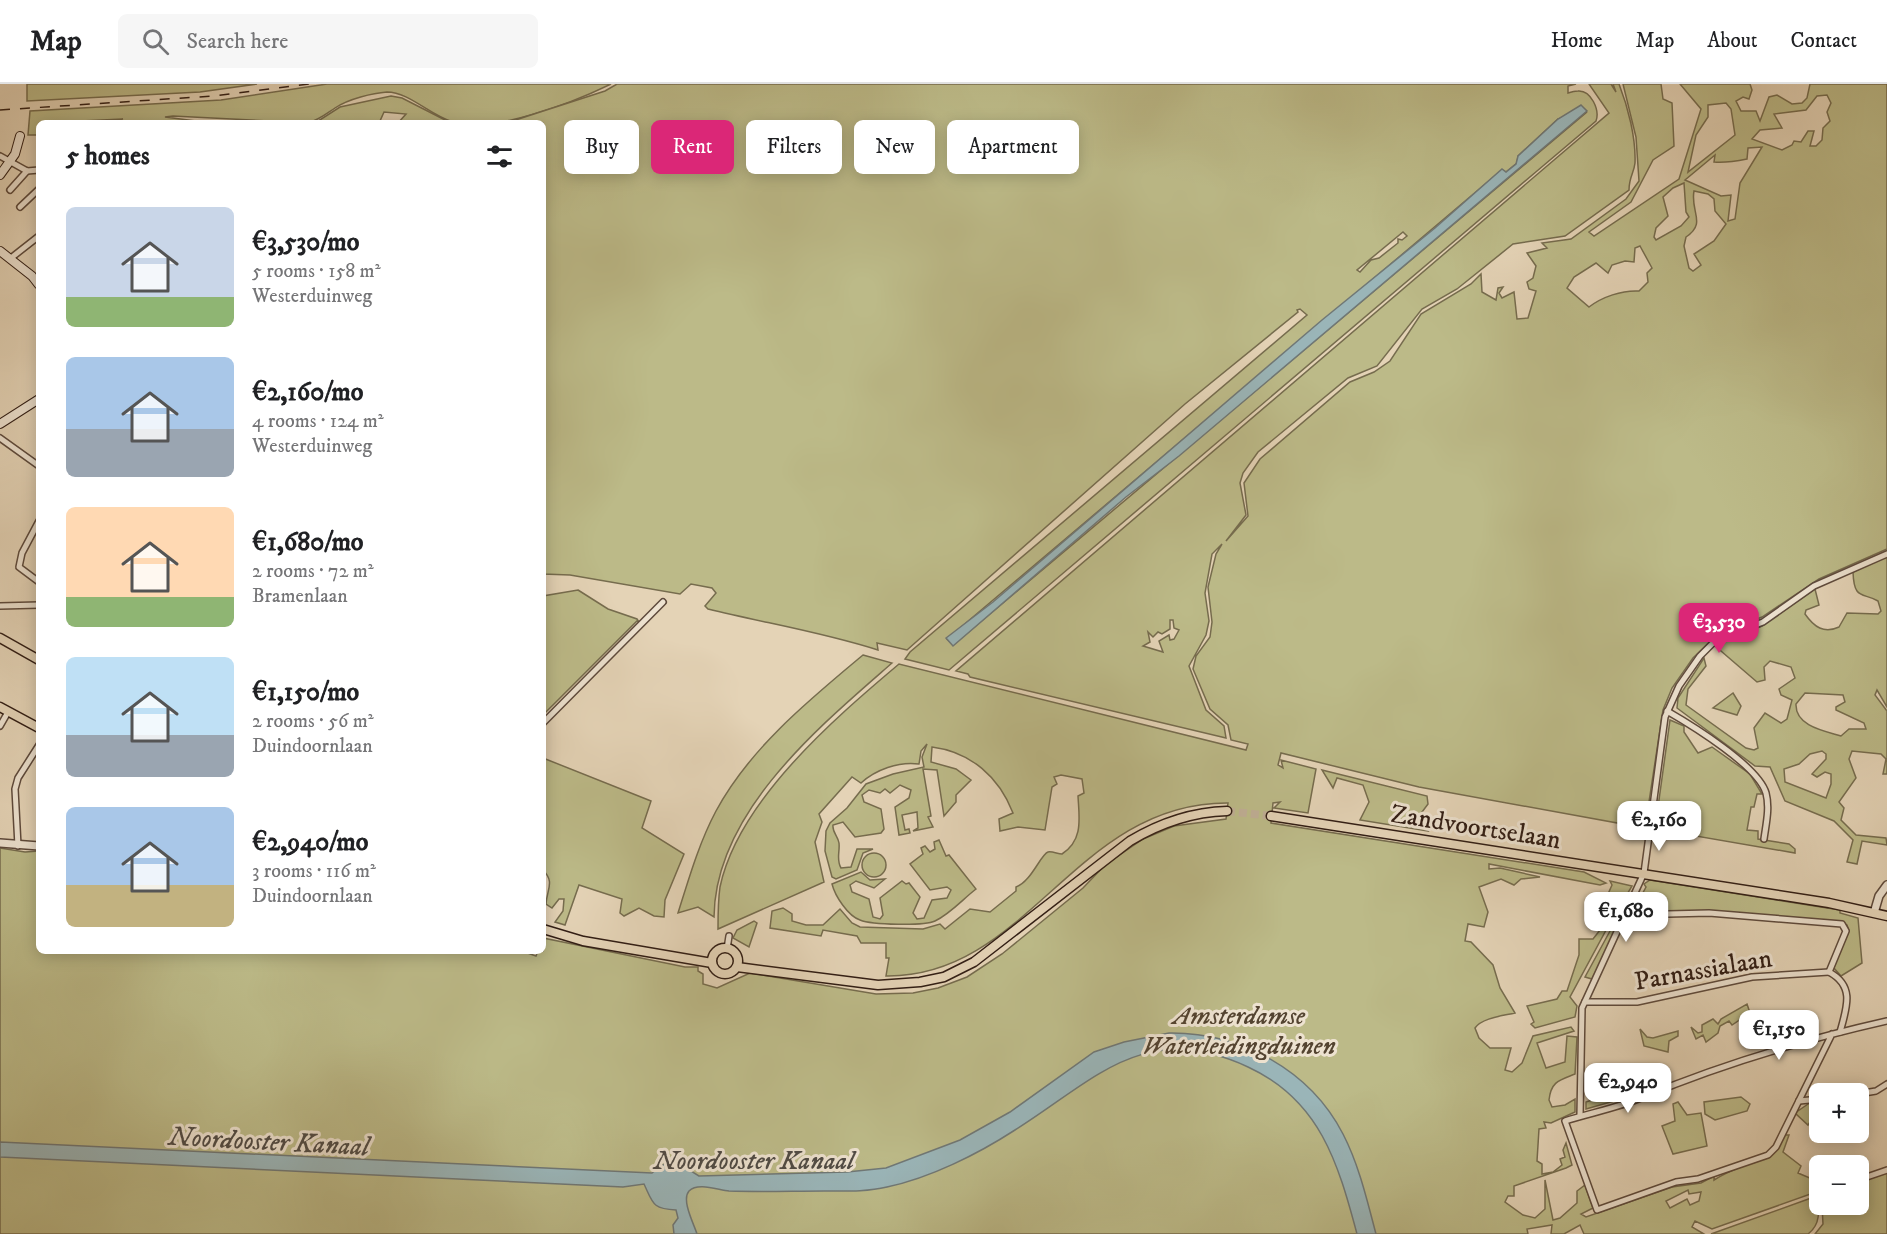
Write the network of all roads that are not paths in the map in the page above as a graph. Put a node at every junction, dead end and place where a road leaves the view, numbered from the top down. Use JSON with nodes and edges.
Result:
{"nodes":[{"id":1,"x":20,"y":136,"type":"dead end"},
{"id":2,"x":0,"y":156,"type":"edge"},
{"id":3,"x":10,"y":162,"type":"junction"},
{"id":4,"x":36,"y":170,"type":"edge"},
{"id":5,"x":27,"y":171,"type":"junction"},
{"id":6,"x":0,"y":175,"type":"edge"},
{"id":7,"x":10,"y":190,"type":"dead end"},
{"id":8,"x":36,"y":192,"type":"edge"},
{"id":9,"x":20,"y":207,"type":"dead end"},
{"id":10,"x":36,"y":238,"type":"edge"},
{"id":11,"x":0,"y":251,"type":"edge"},
{"id":12,"x":11,"y":258,"type":"junction"},
{"id":13,"x":36,"y":282,"type":"edge"},
{"id":14,"x":36,"y":401,"type":"edge"},
{"id":15,"x":0,"y":424,"type":"edge"},
{"id":16,"x":0,"y":438,"type":"edge"},
{"id":17,"x":36,"y":464,"type":"edge"},
{"id":18,"x":36,"y":527,"type":"edge"},
{"id":19,"x":1887,"y":554,"type":"edge"},
{"id":20,"x":36,"y":580,"type":"edge"},
{"id":21,"x":663,"y":602,"type":"dead end"},
{"id":22,"x":36,"y":605,"type":"edge"},
{"id":23,"x":0,"y":606,"type":"edge"},
{"id":24,"x":0,"y":638,"type":"edge"},
{"id":25,"x":36,"y":658,"type":"edge"},
{"id":26,"x":4,"y":710,"type":"edge"},
{"id":27,"x":1667,"y":711,"type":"junction"},
{"id":28,"x":546,"y":720,"type":"edge"},
{"id":29,"x":0,"y":726,"type":"edge"},
{"id":30,"x":36,"y":726,"type":"edge"},
{"id":31,"x":36,"y":750,"type":"edge"},
{"id":32,"x":1227,"y":811,"type":"tunnel mouth"},
{"id":33,"x":1271,"y":816,"type":"tunnel mouth"},
{"id":34,"x":1764,"y":839,"type":"dead end"},
{"id":35,"x":0,"y":843,"type":"edge"},
{"id":36,"x":18,"y":846,"type":"junction"},
{"id":37,"x":36,"y":846,"type":"edge"},
{"id":38,"x":1644,"y":873,"type":"junction"},
{"id":39,"x":1887,"y":885,"type":"edge"},
{"id":40,"x":1874,"y":913,"type":"junction"},
{"id":41,"x":1627,"y":915,"type":"junction"},
{"id":42,"x":1887,"y":916,"type":"edge"},
{"id":43,"x":546,"y":931,"type":"edge"},
{"id":44,"x":729,"y":936,"type":"dead end"},
{"id":45,"x":727,"y":949,"type":"junction"},
{"id":46,"x":712,"y":959,"type":"junction"},
{"id":47,"x":737,"y":963,"type":"junction"},
{"id":48,"x":1828,"y":972,"type":"junction"},
{"id":49,"x":1585,"y":1002,"type":"junction"},
{"id":50,"x":1887,"y":1021,"type":"edge"},
{"id":51,"x":1840,"y":1032,"type":"junction"},
{"id":52,"x":1832,"y":1034,"type":"junction"},
{"id":53,"x":1887,"y":1084,"type":"edge"},
{"id":54,"x":1869,"y":1092,"type":"edge"},
{"id":55,"x":1809,"y":1100,"type":"edge"},
{"id":56,"x":1799,"y":1101,"type":"junction"},
{"id":57,"x":1580,"y":1116,"type":"junction"},
{"id":58,"x":1565,"y":1120,"type":"junction"},
{"id":59,"x":1558,"y":1123,"type":"dead end"},
{"id":60,"x":1887,"y":1170,"type":"edge"},
{"id":61,"x":1869,"y":1176,"type":"edge"}],
"edges":[{"from":1,"to":3,"type":"main road"},
{"from":2,"to":3,"type":"street"},
{"from":3,"to":5,"type":"street"},
{"from":3,"to":6,"type":"main road"},
{"from":4,"to":5,"type":"street"},
{"from":5,"to":7,"type":"street"},
{"from":8,"to":9,"type":"street"},
{"from":10,"to":12,"type":"street"},
{"from":11,"to":12,"type":"main road"},
{"from":12,"to":13,"type":"main road"},
{"from":14,"to":15,"type":"main road"},
{"from":16,"to":17,"type":"street"},
{"from":18,"to":20,"type":"street"},
{"from":19,"to":27,"type":"street"},
{"from":21,"to":28,"type":"street"},
{"from":22,"to":23,"type":"street"},
{"from":24,"to":25,"type":"main road"},
{"from":26,"to":29,"type":"street"},
{"from":26,"to":30,"type":"main road"},
{"from":27,"to":34,"type":"street"},
{"from":27,"to":38,"type":"street"},
{"from":31,"to":36,"type":"street"},
{"from":32,"to":47,"type":"main road"},
{"from":33,"to":38,"type":"main road","name":"Zandvoortselaan"},
{"from":35,"to":36,"type":"street"},
{"from":36,"to":37,"type":"street"},
{"from":38,"to":40,"type":"main road","name":"Zandvoortselaan"},
{"from":38,"to":41,"type":"street"},
{"from":39,"to":40,"type":"street"},
{"from":40,"to":42,"type":"main road","name":"Zandvoortselaan"},
{"from":41,"to":48,"type":"street"},
{"from":41,"to":49,"type":"street"},
{"from":43,"to":46,"type":"main road"},
{"from":44,"to":45,"type":"street"},
{"from":45,"to":46,"type":"main road"},
{"from":45,"to":47,"type":"main road"},
{"from":46,"to":47,"type":"main road"},
{"from":48,"to":49,"type":"street","name":"Parnassialaan"},
{"from":48,"to":51,"type":"street"},
{"from":49,"to":57,"type":"street"},
{"from":50,"to":51,"type":"street"},
{"from":51,"to":52,"type":"street"},
{"from":52,"to":56,"type":"street"},
{"from":52,"to":57,"type":"street"},
{"from":53,"to":54,"type":"street"},
{"from":55,"to":56,"type":"street"},
{"from":56,"to":58,"type":"street"},
{"from":57,"to":58,"type":"street"},
{"from":58,"to":59,"type":"street"},
{"from":60,"to":61,"type":"street"}]}
